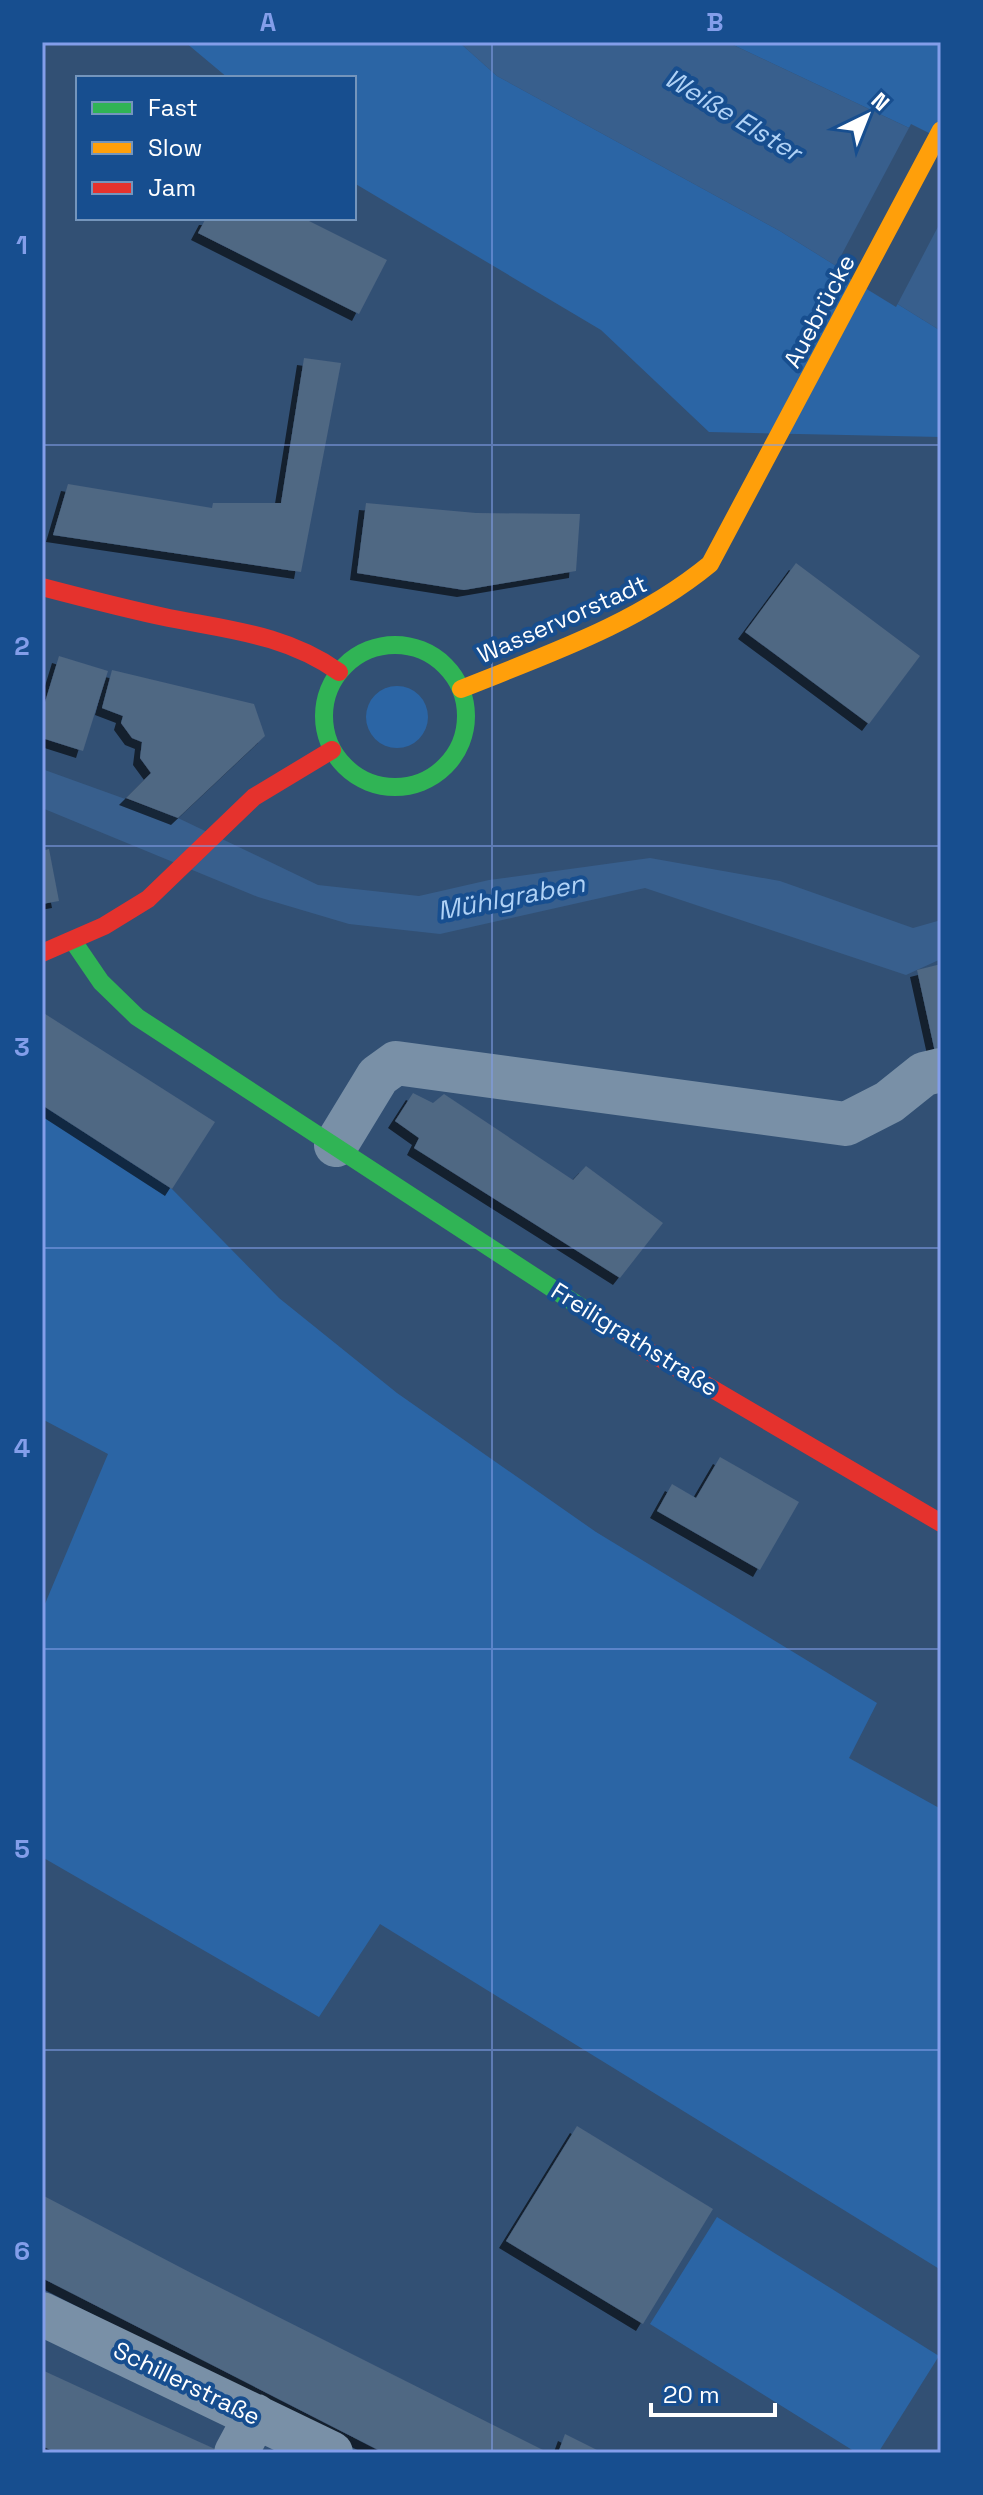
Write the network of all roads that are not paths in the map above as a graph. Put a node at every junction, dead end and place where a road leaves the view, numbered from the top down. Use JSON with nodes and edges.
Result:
{"nodes":[{"id":1,"x":941,"y":130,"type":"edge"},
{"id":2,"x":739,"y":515,"type":"joint"},
{"id":3,"x":42,"y":587,"type":"edge"},
{"id":4,"x":339,"y":672,"type":"junction"},
{"id":5,"x":461,"y":689,"type":"junction"},
{"id":6,"x":332,"y":750,"type":"junction"},
{"id":7,"x":73,"y":941,"type":"junction"},
{"id":8,"x":42,"y":953,"type":"edge"},
{"id":9,"x":941,"y":1070,"type":"edge"},
{"id":10,"x":336,"y":1145,"type":"junction"},
{"id":11,"x":941,"y":1523,"type":"edge"},
{"id":12,"x":42,"y":2314,"type":"edge"},
{"id":13,"x":246,"y":2435,"type":"edge"},
{"id":14,"x":331,"y":2453,"type":"edge"}],
"edges":[{"from":1,"to":2,"type":"main road","name":"Auebrücke"},
{"from":2,"to":5,"type":"main road","name":"Wasservorstadt"},
{"from":3,"to":4,"type":"main road"},
{"from":4,"to":5,"type":"main road"},
{"from":4,"to":6,"type":"main road"},
{"from":5,"to":6,"type":"main road"},
{"from":6,"to":7,"type":"main road"},
{"from":7,"to":8,"type":"main road"},
{"from":7,"to":10,"type":"main road","name":"Freiligrathstraße"},
{"from":9,"to":10,"type":"street"},
{"from":10,"to":11,"type":"main road","name":"Freiligrathstraße"},
{"from":12,"to":13,"type":"street","name":"Schillerstraße"},
{"from":13,"to":14,"type":"street","name":"Schillerstraße"}]}
